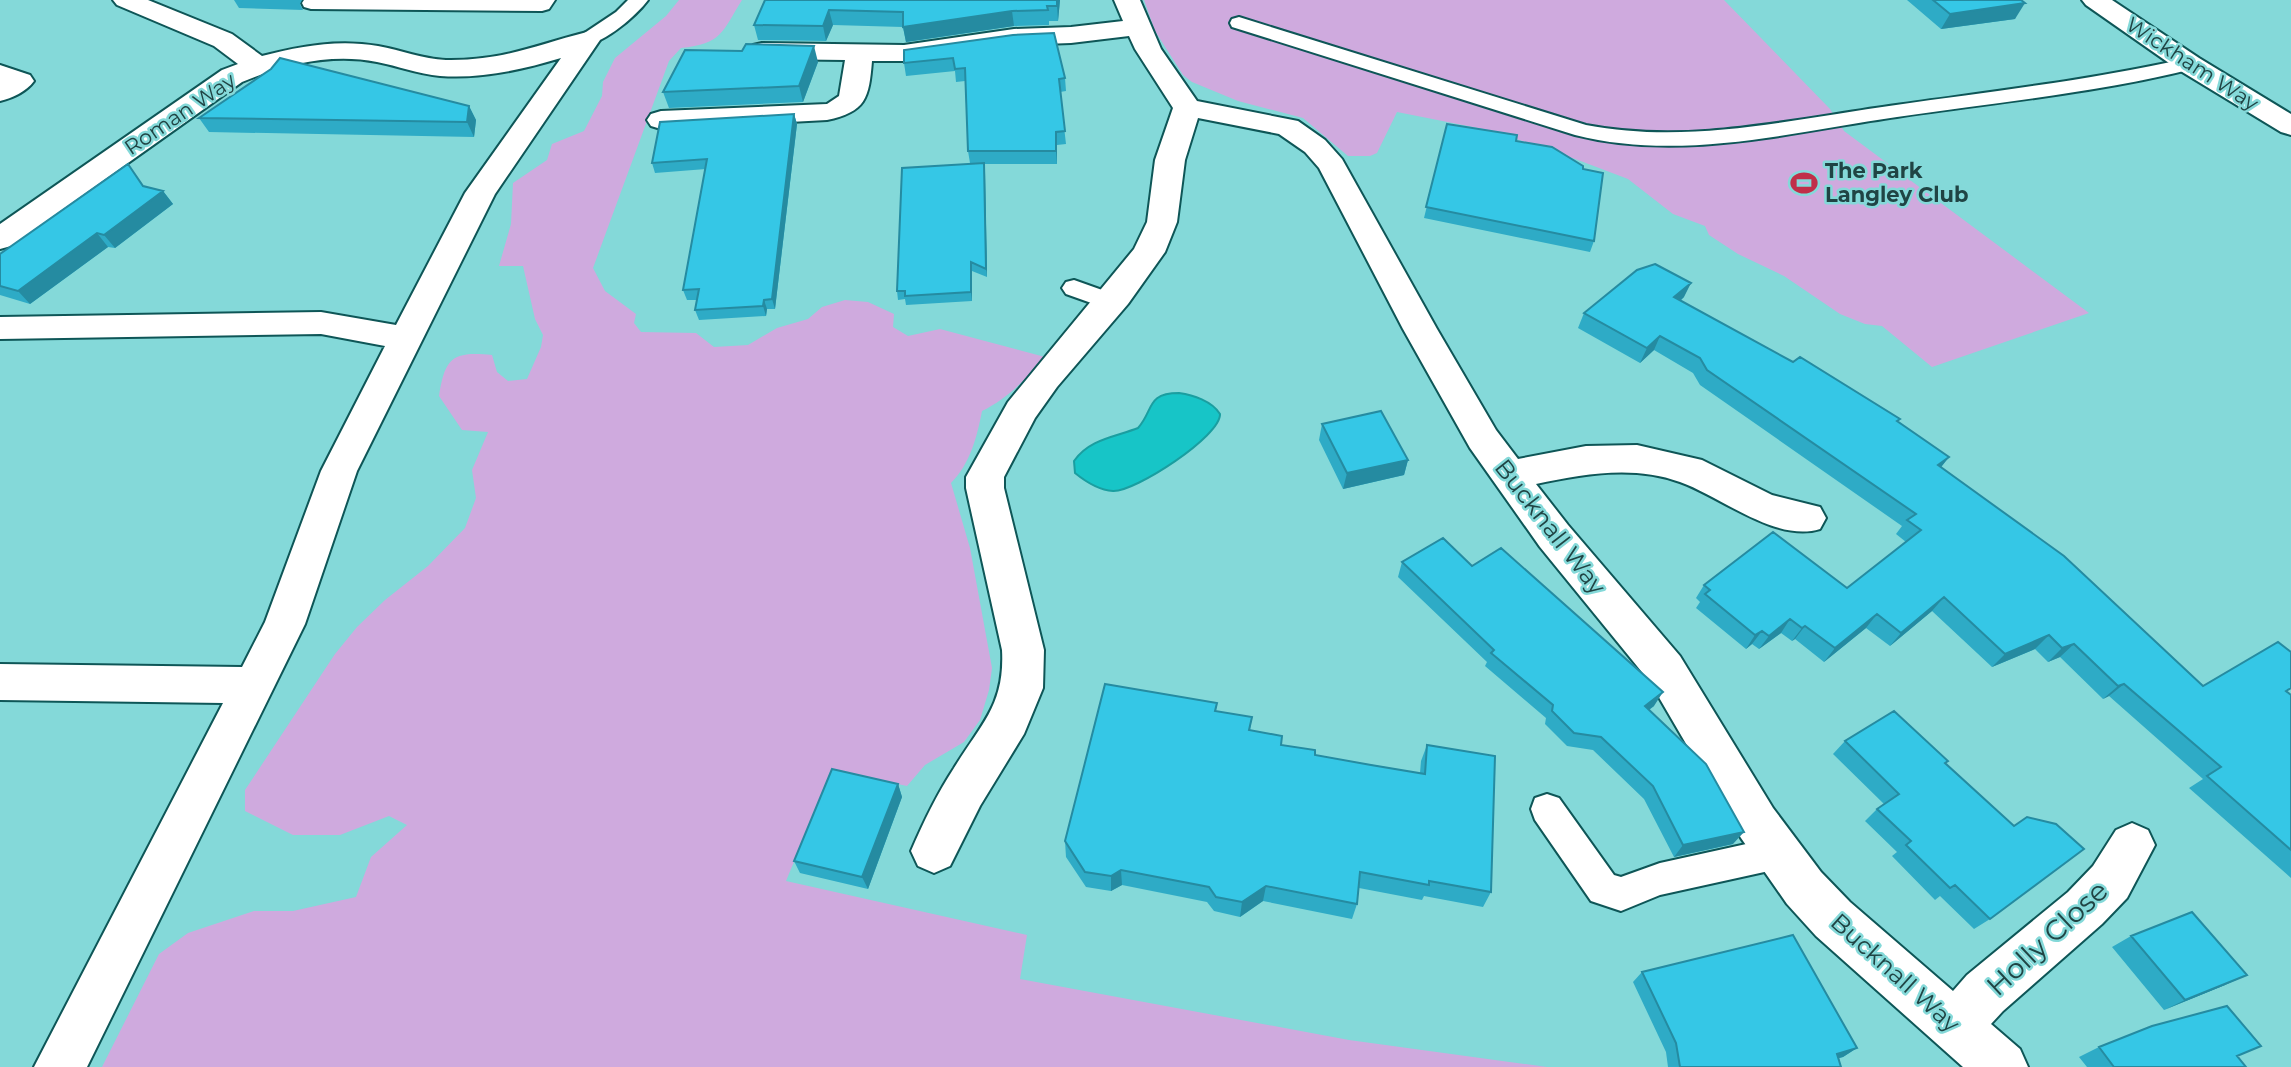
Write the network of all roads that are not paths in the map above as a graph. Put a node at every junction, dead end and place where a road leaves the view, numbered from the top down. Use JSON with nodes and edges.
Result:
{"nodes":[{"id":1,"x":126,"y":0,"type":"edge"},
{"id":2,"x":545,"y":0,"type":"edge"},
{"id":3,"x":639,"y":0,"type":"edge"},
{"id":4,"x":1127,"y":0,"type":"edge"},
{"id":5,"x":2095,"y":0,"type":"edge"},
{"id":6,"x":311,"y":3,"type":"dead end"},
{"id":7,"x":1239,"y":23,"type":"dead end"},
{"id":8,"x":1136,"y":27,"type":"junction"},
{"id":9,"x":587,"y":40,"type":"junction"},
{"id":10,"x":757,"y":51,"type":"edge"},
{"id":11,"x":859,"y":52,"type":"junction"},
{"id":12,"x":2189,"y":64,"type":"junction"},
{"id":13,"x":257,"y":65,"type":"junction"},
{"id":14,"x":0,"y":73,"type":"edge"},
{"id":15,"x":0,"y":93,"type":"edge"},
{"id":16,"x":1187,"y":108,"type":"junction"},
{"id":17,"x":661,"y":120,"type":"edge"},
{"id":18,"x":2291,"y":126,"type":"edge"},
{"id":19,"x":7,"y":227,"type":"edge"},
{"id":20,"x":1074,"y":288,"type":"dead end"},
{"id":21,"x":1111,"y":302,"type":"junction"},
{"id":22,"x":0,"y":328,"type":"edge"},
{"id":23,"x":406,"y":338,"type":"junction"},
{"id":24,"x":1508,"y":475,"type":"junction"},
{"id":25,"x":1807,"y":518,"type":"dead end"},
{"id":26,"x":0,"y":682,"type":"edge"},
{"id":27,"x":254,"y":685,"type":"junction"},
{"id":28,"x":1547,"y":809,"type":"dead end"},
{"id":29,"x":2133,"y":845,"type":"dead end"},
{"id":30,"x":934,"y":851,"type":"dead end"},
{"id":31,"x":1778,"y":853,"type":"junction"},
{"id":32,"x":1956,"y":1026,"type":"junction"},
{"id":33,"x":60,"y":1067,"type":"edge"},
{"id":34,"x":2002,"y":1067,"type":"edge"}],
"edges":[{"from":1,"to":13,"type":"street"},
{"from":2,"to":6,"type":"lane"},
{"from":3,"to":9,"type":"lane"},
{"from":4,"to":8,"type":"street"},
{"from":5,"to":12,"type":"street","name":"Wickham Way"},
{"from":7,"to":12,"type":"lane"},
{"from":8,"to":11,"type":"street"},
{"from":8,"to":16,"type":"street"},
{"from":9,"to":13,"type":"street","name":"Roman Way"},
{"from":9,"to":23,"type":"street"},
{"from":10,"to":11,"type":"street"},
{"from":11,"to":17,"type":"street"},
{"from":12,"to":18,"type":"street","name":"Wickham Way"},
{"from":13,"to":19,"type":"street","name":"Roman Way"},
{"from":14,"to":15,"type":"street"},
{"from":16,"to":21,"type":"street"},
{"from":16,"to":24,"type":"street","name":"Bucknall Way"},
{"from":20,"to":21,"type":"lane"},
{"from":21,"to":30,"type":"street"},
{"from":22,"to":23,"type":"street"},
{"from":23,"to":27,"type":"street"},
{"from":24,"to":25,"type":"street"},
{"from":24,"to":31,"type":"street","name":"Bucknall Way"},
{"from":26,"to":27,"type":"street"},
{"from":27,"to":33,"type":"street"},
{"from":28,"to":31,"type":"lane"},
{"from":29,"to":32,"type":"street","name":"Holly Close"},
{"from":31,"to":32,"type":"street","name":"Bucknall Way"},
{"from":32,"to":34,"type":"street","name":"Bucknall Way"}]}
